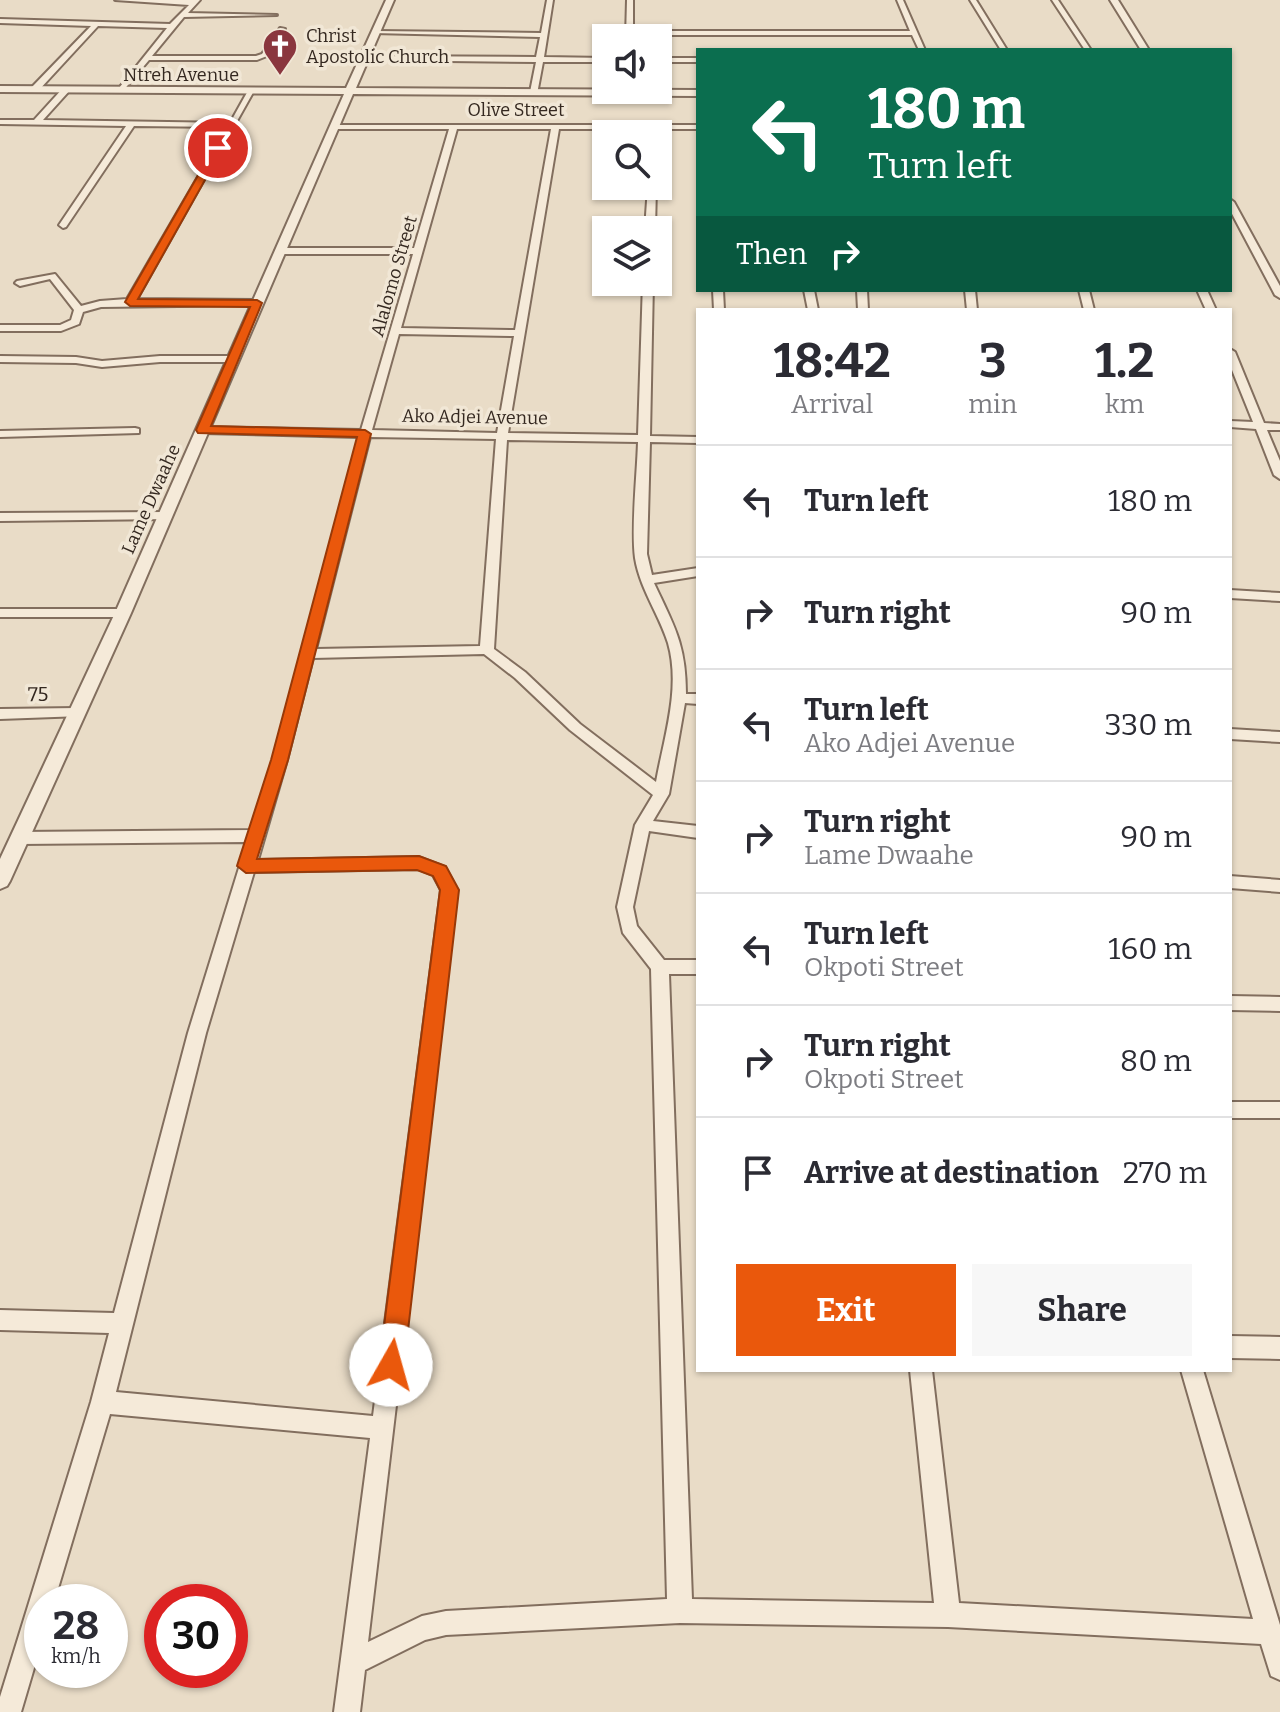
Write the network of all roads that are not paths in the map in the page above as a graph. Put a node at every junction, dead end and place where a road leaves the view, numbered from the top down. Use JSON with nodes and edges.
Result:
{"nodes":[{"id":1,"x":118,"y":0,"type":"edge"},
{"id":2,"x":390,"y":0,"type":"edge"},
{"id":3,"x":550,"y":0,"type":"edge"},
{"id":4,"x":630,"y":0,"type":"edge"},
{"id":5,"x":900,"y":0,"type":"edge"},
{"id":6,"x":973,"y":0,"type":"edge"},
{"id":7,"x":1055,"y":0,"type":"edge"},
{"id":8,"x":1114,"y":0,"type":"edge"},
{"id":9,"x":196,"y":1,"type":"edge"},
{"id":10,"x":181,"y":15,"type":"junction"},
{"id":11,"x":274,"y":15,"type":"dead end"},
{"id":12,"x":0,"y":21,"type":"edge"},
{"id":13,"x":96,"y":24,"type":"junction"},
{"id":14,"x":629,"y":24,"type":"edge"},
{"id":15,"x":172,"y":26,"type":"junction"},
{"id":16,"x":282,"y":29,"type":"dead end"},
{"id":17,"x":376,"y":33,"type":"junction"},
{"id":18,"x":914,"y":33,"type":"junction"},
{"id":19,"x":543,"y":35,"type":"junction"},
{"id":20,"x":672,"y":36,"type":"edge"},
{"id":21,"x":921,"y":48,"type":"edge"},
{"id":22,"x":1003,"y":48,"type":"edge"},
{"id":23,"x":1087,"y":48,"type":"edge"},
{"id":24,"x":1144,"y":48,"type":"edge"},
{"id":25,"x":145,"y":58,"type":"junction"},
{"id":26,"x":364,"y":58,"type":"junction"},
{"id":27,"x":539,"y":59,"type":"junction"},
{"id":28,"x":592,"y":60,"type":"edge"},
{"id":29,"x":672,"y":60,"type":"edge"},
{"id":30,"x":696,"y":60,"type":"edge"},
{"id":31,"x":0,"y":89,"type":"edge"},
{"id":32,"x":35,"y":89,"type":"junction"},
{"id":33,"x":67,"y":89,"type":"junction"},
{"id":34,"x":122,"y":90,"type":"junction"},
{"id":35,"x":252,"y":91,"type":"junction"},
{"id":36,"x":350,"y":91,"type":"junction"},
{"id":37,"x":534,"y":92,"type":"junction"},
{"id":38,"x":696,"y":93,"type":"edge"},
{"id":39,"x":0,"y":122,"type":"edge"},
{"id":40,"x":37,"y":122,"type":"junction"},
{"id":41,"x":131,"y":124,"type":"junction"},
{"id":42,"x":232,"y":125,"type":"junction"},
{"id":43,"x":556,"y":126,"type":"junction"},
{"id":44,"x":333,"y":127,"type":"junction"},
{"id":45,"x":454,"y":127,"type":"junction"},
{"id":46,"x":696,"y":127,"type":"edge"},
{"id":47,"x":592,"y":128,"type":"edge"},
{"id":48,"x":672,"y":129,"type":"edge"},
{"id":49,"x":1232,"y":206,"type":"edge"},
{"id":50,"x":63,"y":225,"type":"dead end"},
{"id":51,"x":280,"y":251,"type":"junction"},
{"id":52,"x":418,"y":251,"type":"junction"},
{"id":53,"x":1264,"y":264,"type":"junction"},
{"id":54,"x":1280,"y":264,"type":"edge"},
{"id":55,"x":20,"y":283,"type":"dead end"},
{"id":56,"x":1280,"y":295,"type":"edge"},
{"id":57,"x":648,"y":296,"type":"edge"},
{"id":58,"x":130,"y":302,"type":"junction"},
{"id":59,"x":257,"y":303,"type":"junction"},
{"id":60,"x":79,"y":310,"type":"junction"},
{"id":61,"x":0,"y":328,"type":"edge"},
{"id":62,"x":395,"y":331,"type":"junction"},
{"id":63,"x":521,"y":333,"type":"junction"},
{"id":64,"x":1232,"y":356,"type":"edge"},
{"id":65,"x":0,"y":359,"type":"edge"},
{"id":66,"x":231,"y":359,"type":"junction"},
{"id":67,"x":1232,"y":424,"type":"edge"},
{"id":68,"x":1263,"y":426,"type":"junction"},
{"id":69,"x":1280,"y":427,"type":"edge"},
{"id":70,"x":203,"y":430,"type":"junction"},
{"id":71,"x":135,"y":431,"type":"dead end"},
{"id":72,"x":0,"y":434,"type":"edge"},
{"id":73,"x":365,"y":434,"type":"junction"},
{"id":74,"x":502,"y":436,"type":"junction"},
{"id":75,"x":643,"y":438,"type":"junction"},
{"id":76,"x":696,"y":440,"type":"edge"},
{"id":77,"x":1280,"y":475,"type":"edge"},
{"id":78,"x":166,"y":516,"type":"junction"},
{"id":79,"x":0,"y":517,"type":"edge"},
{"id":80,"x":696,"y":572,"type":"edge"},
{"id":81,"x":646,"y":580,"type":"junction"},
{"id":82,"x":1232,"y":594,"type":"edge"},
{"id":83,"x":1280,"y":597,"type":"edge"},
{"id":84,"x":0,"y":613,"type":"edge"},
{"id":85,"x":123,"y":613,"type":"junction"},
{"id":86,"x":487,"y":650,"type":"junction"},
{"id":87,"x":306,"y":654,"type":"junction"},
{"id":88,"x":679,"y":698,"type":"junction"},
{"id":89,"x":696,"y":699,"type":"edge"},
{"id":90,"x":77,"y":713,"type":"junction"},
{"id":91,"x":0,"y":714,"type":"edge"},
{"id":92,"x":1232,"y":734,"type":"edge"},
{"id":93,"x":1280,"y":737,"type":"edge"},
{"id":94,"x":661,"y":794,"type":"junction"},
{"id":95,"x":643,"y":825,"type":"junction"},
{"id":96,"x":696,"y":832,"type":"edge"},
{"id":97,"x":255,"y":836,"type":"junction"},
{"id":98,"x":19,"y":838,"type":"junction"},
{"id":99,"x":246,"y":866,"type":"junction"},
{"id":100,"x":0,"y":881,"type":"edge"},
{"id":101,"x":1232,"y":882,"type":"edge"},
{"id":102,"x":1280,"y":886,"type":"edge"},
{"id":103,"x":660,"y":967,"type":"junction"},
{"id":104,"x":696,"y":967,"type":"edge"},
{"id":105,"x":1232,"y":1003,"type":"edge"},
{"id":106,"x":1280,"y":1004,"type":"edge"},
{"id":107,"x":1232,"y":1110,"type":"edge"},
{"id":108,"x":1280,"y":1110,"type":"edge"},
{"id":109,"x":0,"y":1320,"type":"edge"},
{"id":110,"x":123,"y":1323,"type":"junction"},
{"id":111,"x":1232,"y":1347,"type":"edge"},
{"id":112,"x":1280,"y":1348,"type":"edge"},
{"id":113,"x":921,"y":1372,"type":"edge"},
{"id":114,"x":1193,"y":1372,"type":"edge"},
{"id":115,"x":102,"y":1402,"type":"junction"},
{"id":116,"x":384,"y":1428,"type":"junction"},
{"id":117,"x":680,"y":1611,"type":"junction"},
{"id":118,"x":948,"y":1615,"type":"junction"},
{"id":119,"x":1270,"y":1632,"type":"junction"},
{"id":120,"x":354,"y":1662,"type":"junction"},
{"id":121,"x":1280,"y":1667,"type":"edge"},
{"id":122,"x":8,"y":1712,"type":"edge"},
{"id":123,"x":347,"y":1712,"type":"edge"}],
"edges":[{"from":1,"to":9,"type":"street"},
{"from":2,"to":17,"type":"street","name":"Lame Dwaahe"},
{"from":3,"to":19,"type":"street"},
{"from":4,"to":14,"type":"street"},
{"from":5,"to":18,"type":"street"},
{"from":6,"to":22,"type":"street"},
{"from":7,"to":23,"type":"street"},
{"from":8,"to":24,"type":"street"},
{"from":9,"to":10,"type":"street"},
{"from":10,"to":11,"type":"street"},
{"from":10,"to":15,"type":"street"},
{"from":12,"to":13,"type":"street"},
{"from":13,"to":15,"type":"street"},
{"from":13,"to":32,"type":"street"},
{"from":15,"to":25,"type":"street"},
{"from":16,"to":25,"type":"street"},
{"from":17,"to":19,"type":"street"},
{"from":17,"to":26,"type":"street","name":"Lame Dwaahe"},
{"from":18,"to":20,"type":"street"},
{"from":18,"to":21,"type":"street"},
{"from":19,"to":27,"type":"street"},
{"from":25,"to":34,"type":"street"},
{"from":26,"to":27,"type":"street"},
{"from":26,"to":36,"type":"street","name":"Lame Dwaahe"},
{"from":27,"to":28,"type":"street"},
{"from":27,"to":37,"type":"street"},
{"from":29,"to":30,"type":"street"},
{"from":31,"to":32,"type":"street","name":"Ntreh Avenue"},
{"from":32,"to":33,"type":"street","name":"Ntreh Avenue"},
{"from":33,"to":34,"type":"street","name":"Ntreh Avenue"},
{"from":33,"to":40,"type":"street"},
{"from":34,"to":35,"type":"street","name":"Ntreh Avenue"},
{"from":35,"to":36,"type":"street","name":"Ntreh Avenue"},
{"from":35,"to":42,"type":"street"},
{"from":36,"to":37,"type":"street","name":"Ntreh Avenue"},
{"from":36,"to":44,"type":"street","name":"Lame Dwaahe"},
{"from":37,"to":38,"type":"street","name":"Ntreh Avenue"},
{"from":39,"to":40,"type":"street"},
{"from":40,"to":41,"type":"street"},
{"from":41,"to":42,"type":"street"},
{"from":41,"to":50,"type":"street"},
{"from":42,"to":58,"type":"street"},
{"from":43,"to":45,"type":"street","name":"Olive Street"},
{"from":43,"to":47,"type":"street","name":"Olive Street"},
{"from":43,"to":63,"type":"street"},
{"from":44,"to":45,"type":"street","name":"Olive Street"},
{"from":44,"to":51,"type":"street","name":"Lame Dwaahe"},
{"from":45,"to":52,"type":"street","name":"Alalomo Street"},
{"from":46,"to":48,"type":"street","name":"Olive Street"},
{"from":49,"to":53,"type":"street"},
{"from":51,"to":52,"type":"street"},
{"from":51,"to":59,"type":"street","name":"Lame Dwaahe"},
{"from":52,"to":62,"type":"street","name":"Alalomo Street"},
{"from":53,"to":54,"type":"street"},
{"from":53,"to":56,"type":"street"},
{"from":55,"to":60,"type":"street"},
{"from":57,"to":75,"type":"street"},
{"from":58,"to":59,"type":"street"},
{"from":58,"to":60,"type":"street"},
{"from":59,"to":66,"type":"street","name":"Lame Dwaahe"},
{"from":60,"to":61,"type":"street"},
{"from":62,"to":63,"type":"street"},
{"from":62,"to":73,"type":"street","name":"Alalomo Street"},
{"from":63,"to":74,"type":"street"},
{"from":64,"to":68,"type":"street"},
{"from":65,"to":66,"type":"street"},
{"from":66,"to":70,"type":"street","name":"Lame Dwaahe"},
{"from":67,"to":68,"type":"street"},
{"from":68,"to":69,"type":"street"},
{"from":68,"to":77,"type":"street"},
{"from":70,"to":73,"type":"street","name":"Ako Adjei Avenue"},
{"from":70,"to":78,"type":"street","name":"Lame Dwaahe"},
{"from":71,"to":72,"type":"street"},
{"from":73,"to":74,"type":"street","name":"Ako Adjei Avenue"},
{"from":73,"to":87,"type":"street","name":"Alalomo Street"},
{"from":74,"to":75,"type":"street","name":"Ako Adjei Avenue"},
{"from":74,"to":86,"type":"street"},
{"from":75,"to":76,"type":"street","name":"Ako Adjei Avenue"},
{"from":75,"to":81,"type":"street"},
{"from":78,"to":79,"type":"street"},
{"from":78,"to":85,"type":"street","name":"Lame Dwaahe"},
{"from":80,"to":81,"type":"street"},
{"from":81,"to":88,"type":"street"},
{"from":82,"to":83,"type":"street"},
{"from":84,"to":85,"type":"street"},
{"from":85,"to":90,"type":"street","name":"Lame Dwaahe"},
{"from":86,"to":87,"type":"street"},
{"from":86,"to":94,"type":"street"},
{"from":87,"to":97,"type":"street","name":"Alalomo Street"},
{"from":88,"to":89,"type":"street"},
{"from":88,"to":94,"type":"street"},
{"from":90,"to":91,"type":"street","name":"75"},
{"from":90,"to":98,"type":"street","name":"Lame Dwaahe"},
{"from":92,"to":93,"type":"street"},
{"from":94,"to":95,"type":"street"},
{"from":95,"to":96,"type":"street"},
{"from":95,"to":103,"type":"street"},
{"from":97,"to":98,"type":"street"},
{"from":97,"to":99,"type":"street","name":"Alalomo Street"},
{"from":98,"to":100,"type":"street","name":"Lame Dwaahe"},
{"from":99,"to":110,"type":"street","name":"Alalomo Street"},
{"from":99,"to":116,"type":"street"},
{"from":101,"to":102,"type":"street"},
{"from":103,"to":104,"type":"street"},
{"from":103,"to":117,"type":"street"},
{"from":105,"to":106,"type":"street"},
{"from":107,"to":108,"type":"street"},
{"from":109,"to":110,"type":"street"},
{"from":110,"to":115,"type":"street","name":"Alalomo Street"},
{"from":111,"to":112,"type":"street"},
{"from":113,"to":118,"type":"street"},
{"from":114,"to":119,"type":"street"},
{"from":115,"to":116,"type":"street"},
{"from":115,"to":122,"type":"street","name":"Alalomo Street"},
{"from":116,"to":120,"type":"street"},
{"from":117,"to":118,"type":"street"},
{"from":117,"to":120,"type":"street"},
{"from":118,"to":119,"type":"street"},
{"from":119,"to":121,"type":"street"},
{"from":120,"to":123,"type":"street"}]}
